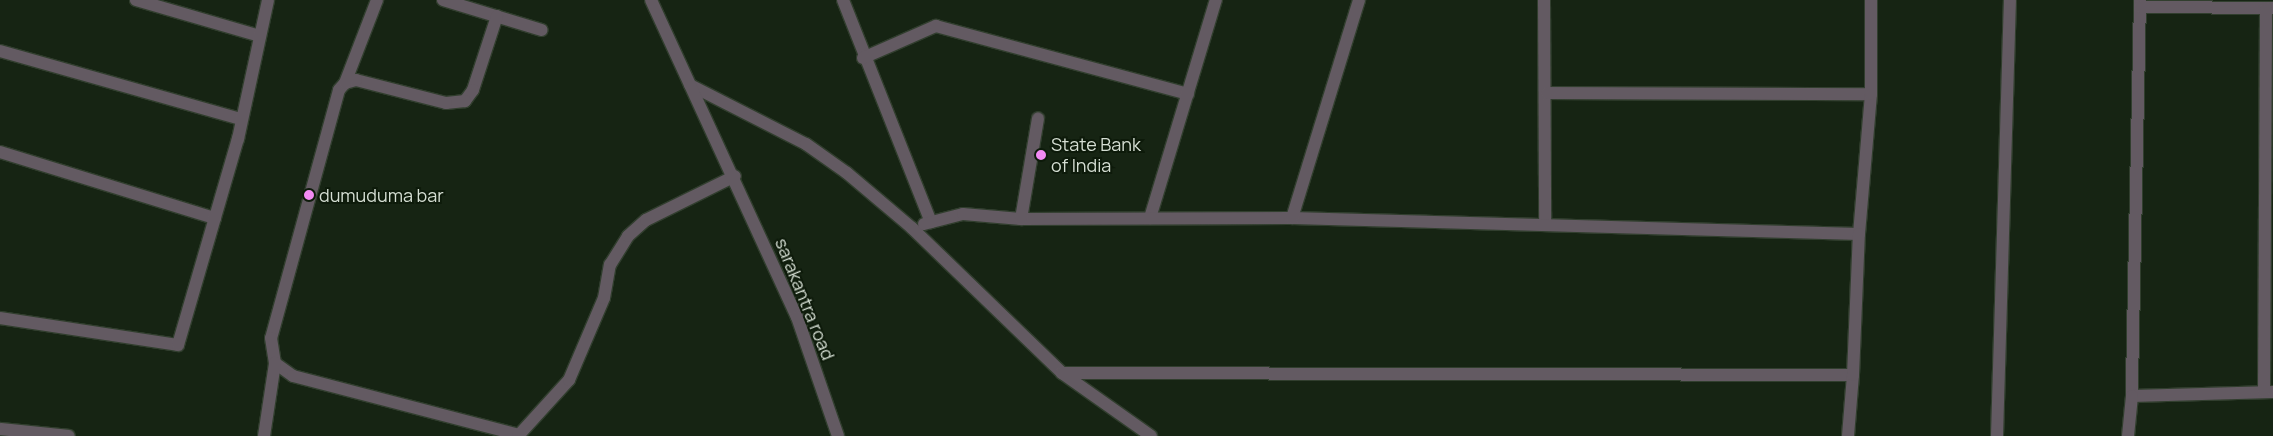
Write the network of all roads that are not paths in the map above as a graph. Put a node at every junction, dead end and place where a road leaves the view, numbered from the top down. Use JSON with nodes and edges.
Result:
{"nodes":[{"id":1,"x":136,"y":0,"type":"edge"},
{"id":2,"x":268,"y":0,"type":"edge"},
{"id":3,"x":377,"y":0,"type":"edge"},
{"id":4,"x":443,"y":0,"type":"edge"},
{"id":5,"x":651,"y":0,"type":"edge"},
{"id":6,"x":843,"y":0,"type":"edge"},
{"id":7,"x":1216,"y":0,"type":"edge"},
{"id":8,"x":1359,"y":0,"type":"edge"},
{"id":9,"x":1544,"y":0,"type":"edge"},
{"id":10,"x":1871,"y":0,"type":"edge"},
{"id":11,"x":2010,"y":0,"type":"edge"},
{"id":12,"x":152,"y":2,"type":"edge"},
{"id":13,"x":2140,"y":4,"type":"edge"},
{"id":14,"x":2269,"y":8,"type":"edge"},
{"id":15,"x":496,"y":16,"type":"junction"},
{"id":16,"x":542,"y":30,"type":"dead end"},
{"id":17,"x":260,"y":36,"type":"junction"},
{"id":18,"x":0,"y":51,"type":"edge"},
{"id":19,"x":863,"y":58,"type":"junction"},
{"id":20,"x":345,"y":83,"type":"junction"},
{"id":21,"x":690,"y":84,"type":"junction"},
{"id":22,"x":1547,"y":93,"type":"junction"},
{"id":23,"x":1188,"y":94,"type":"junction"},
{"id":24,"x":1871,"y":94,"type":"junction"},
{"id":25,"x":1038,"y":118,"type":"dead end"},
{"id":26,"x":242,"y":119,"type":"junction"},
{"id":27,"x":0,"y":152,"type":"edge"},
{"id":28,"x":735,"y":176,"type":"junction"},
{"id":29,"x":215,"y":218,"type":"junction"},
{"id":30,"x":1150,"y":218,"type":"junction"},
{"id":31,"x":1292,"y":218,"type":"junction"},
{"id":32,"x":1022,"y":219,"type":"junction"},
{"id":33,"x":930,"y":222,"type":"junction"},
{"id":34,"x":1545,"y":225,"type":"junction"},
{"id":35,"x":912,"y":228,"type":"junction"},
{"id":36,"x":1859,"y":234,"type":"junction"},
{"id":37,"x":0,"y":318,"type":"edge"},
{"id":38,"x":276,"y":363,"type":"junction"},
{"id":39,"x":1062,"y":373,"type":"junction"},
{"id":40,"x":1853,"y":375,"type":"junction"},
{"id":41,"x":2269,"y":392,"type":"edge"},
{"id":42,"x":2132,"y":396,"type":"junction"},
{"id":43,"x":0,"y":430,"type":"edge"},
{"id":44,"x":519,"y":435,"type":"edge"},
{"id":45,"x":69,"y":436,"type":"edge"},
{"id":46,"x":264,"y":436,"type":"edge"},
{"id":47,"x":838,"y":436,"type":"edge"},
{"id":48,"x":1151,"y":436,"type":"edge"},
{"id":49,"x":1848,"y":436,"type":"edge"},
{"id":50,"x":1997,"y":436,"type":"edge"},
{"id":51,"x":2128,"y":436,"type":"edge"}],
"edges":[{"from":1,"to":12,"type":"street"},
{"from":2,"to":17,"type":"street"},
{"from":3,"to":20,"type":"street"},
{"from":4,"to":15,"type":"street"},
{"from":5,"to":21,"type":"street","name":"sarakantra road"},
{"from":6,"to":19,"type":"street"},
{"from":7,"to":23,"type":"street"},
{"from":8,"to":31,"type":"street"},
{"from":9,"to":22,"type":"street"},
{"from":10,"to":24,"type":"street"},
{"from":11,"to":50,"type":"street"},
{"from":12,"to":17,"type":"street"},
{"from":13,"to":14,"type":"street"},
{"from":13,"to":42,"type":"street"},
{"from":14,"to":41,"type":"street"},
{"from":15,"to":16,"type":"street"},
{"from":15,"to":20,"type":"street"},
{"from":17,"to":26,"type":"street"},
{"from":18,"to":26,"type":"street"},
{"from":19,"to":23,"type":"street"},
{"from":19,"to":33,"type":"street"},
{"from":20,"to":38,"type":"street"},
{"from":21,"to":28,"type":"street","name":"sarakantra road"},
{"from":21,"to":35,"type":"street"},
{"from":22,"to":24,"type":"street"},
{"from":22,"to":34,"type":"street"},
{"from":23,"to":30,"type":"street"},
{"from":24,"to":36,"type":"street"},
{"from":25,"to":32,"type":"street"},
{"from":26,"to":29,"type":"street"},
{"from":27,"to":29,"type":"street"},
{"from":28,"to":44,"type":"street"},
{"from":28,"to":47,"type":"street","name":"sarakantra road"},
{"from":29,"to":37,"type":"street"},
{"from":30,"to":31,"type":"street"},
{"from":30,"to":32,"type":"street"},
{"from":31,"to":34,"type":"street"},
{"from":32,"to":33,"type":"street"},
{"from":33,"to":35,"type":"street"},
{"from":34,"to":36,"type":"street"},
{"from":35,"to":39,"type":"street"},
{"from":36,"to":40,"type":"street"},
{"from":38,"to":44,"type":"street"},
{"from":38,"to":46,"type":"street"},
{"from":39,"to":40,"type":"street"},
{"from":39,"to":48,"type":"street"},
{"from":40,"to":49,"type":"street"},
{"from":41,"to":42,"type":"street"},
{"from":42,"to":51,"type":"street"},
{"from":43,"to":45,"type":"street"}]}
